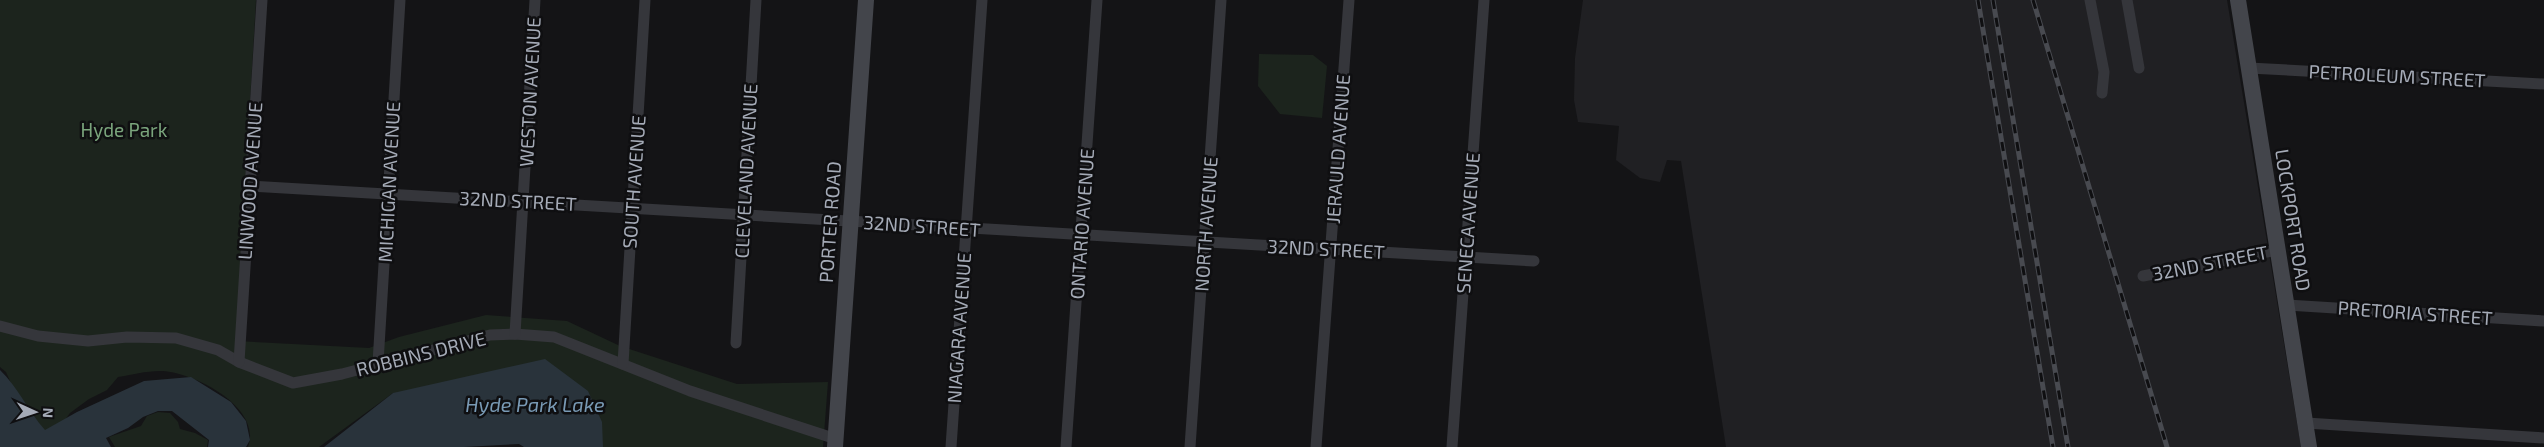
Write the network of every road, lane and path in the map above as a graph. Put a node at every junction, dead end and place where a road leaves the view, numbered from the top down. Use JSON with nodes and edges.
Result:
{"nodes":[{"id":1,"x":262,"y":0,"type":"edge"},
{"id":2,"x":400,"y":0,"type":"edge"},
{"id":3,"x":535,"y":0,"type":"edge"},
{"id":4,"x":646,"y":0,"type":"edge"},
{"id":5,"x":756,"y":0,"type":"edge"},
{"id":6,"x":866,"y":0,"type":"edge"},
{"id":7,"x":982,"y":0,"type":"edge"},
{"id":8,"x":1097,"y":0,"type":"edge"},
{"id":9,"x":1221,"y":0,"type":"edge"},
{"id":10,"x":1349,"y":0,"type":"edge"},
{"id":11,"x":1484,"y":0,"type":"edge"},
{"id":12,"x":2090,"y":0,"type":"edge"},
{"id":13,"x":2127,"y":0,"type":"edge"},
{"id":14,"x":2238,"y":0,"type":"edge"},
{"id":15,"x":2140,"y":68,"type":"dead end"},
{"id":16,"x":2249,"y":68,"type":"junction"},
{"id":17,"x":2544,"y":84,"type":"edge"},
{"id":18,"x":2102,"y":93,"type":"dead end"},
{"id":19,"x":250,"y":186,"type":"junction"},
{"id":20,"x":389,"y":193,"type":"junction"},
{"id":21,"x":523,"y":201,"type":"junction"},
{"id":22,"x":633,"y":208,"type":"junction"},
{"id":23,"x":743,"y":214,"type":"junction"},
{"id":24,"x":850,"y":222,"type":"junction"},
{"id":25,"x":966,"y":229,"type":"junction"},
{"id":26,"x":1081,"y":235,"type":"junction"},
{"id":27,"x":1205,"y":242,"type":"junction"},
{"id":28,"x":1331,"y":249,"type":"junction"},
{"id":29,"x":2277,"y":250,"type":"junction"},
{"id":30,"x":1465,"y":257,"type":"junction"},
{"id":31,"x":1534,"y":261,"type":"dead end"},
{"id":32,"x":2143,"y":276,"type":"dead end"},
{"id":33,"x":2287,"y":305,"type":"junction"},
{"id":34,"x":2544,"y":322,"type":"edge"},
{"id":35,"x":0,"y":326,"type":"edge"},
{"id":36,"x":515,"y":334,"type":"junction"},
{"id":37,"x":736,"y":343,"type":"dead end"},
{"id":38,"x":238,"y":362,"type":"junction"},
{"id":39,"x":378,"y":363,"type":"junction"},
{"id":40,"x":623,"y":364,"type":"junction"},
{"id":41,"x":2306,"y":423,"type":"junction"},
{"id":42,"x":2544,"y":438,"type":"edge"},
{"id":43,"x":835,"y":443,"type":"edge"},
{"id":44,"x":951,"y":447,"type":"edge"},
{"id":45,"x":1066,"y":447,"type":"edge"},
{"id":46,"x":1190,"y":447,"type":"edge"},
{"id":47,"x":1316,"y":447,"type":"edge"},
{"id":48,"x":1452,"y":447,"type":"edge"},
{"id":49,"x":2309,"y":447,"type":"edge"}],
"edges":[{"from":1,"to":19,"type":"street","name":"LINWOOD AVENUE"},
{"from":2,"to":20,"type":"street","name":"MICHIGAN AVENUE"},
{"from":3,"to":21,"type":"street","name":"WESTON AVENUE"},
{"from":4,"to":22,"type":"street","name":"SOUTH AVENUE"},
{"from":5,"to":23,"type":"street","name":"CLEVELAND AVENUE"},
{"from":6,"to":24,"type":"street","name":"PORTER ROAD"},
{"from":7,"to":25,"type":"street","name":"NIAGARA AVENUE"},
{"from":8,"to":26,"type":"street","name":"ONTARIO AVENUE"},
{"from":9,"to":27,"type":"street","name":"NORTH AVENUE"},
{"from":10,"to":28,"type":"street","name":"JERAULD AVENUE"},
{"from":11,"to":30,"type":"street","name":"SENECA AVENUE"},
{"from":12,"to":18,"type":"street"},
{"from":13,"to":15,"type":"street"},
{"from":14,"to":16,"type":"street","name":"LOCKPORT ROAD"},
{"from":16,"to":17,"type":"street","name":"PETROLEUM STREET"},
{"from":16,"to":29,"type":"street","name":"LOCKPORT ROAD"},
{"from":19,"to":20,"type":"street","name":"32ND STREET"},
{"from":19,"to":38,"type":"street","name":"LINWOOD AVENUE"},
{"from":20,"to":21,"type":"street","name":"32ND STREET"},
{"from":20,"to":39,"type":"street","name":"MICHIGAN AVENUE"},
{"from":21,"to":22,"type":"street","name":"32ND STREET"},
{"from":21,"to":36,"type":"street","name":"WESTON AVENUE"},
{"from":22,"to":23,"type":"street","name":"32ND STREET"},
{"from":22,"to":40,"type":"street","name":"SOUTH AVENUE"},
{"from":23,"to":24,"type":"street","name":"32ND STREET"},
{"from":23,"to":37,"type":"street","name":"CLEVELAND AVENUE"},
{"from":24,"to":25,"type":"street","name":"32ND STREET"},
{"from":24,"to":43,"type":"street","name":"PORTER ROAD"},
{"from":25,"to":26,"type":"street","name":"32ND STREET"},
{"from":25,"to":44,"type":"street","name":"NIAGARA AVENUE"},
{"from":26,"to":27,"type":"street","name":"32ND STREET"},
{"from":26,"to":45,"type":"street","name":"ONTARIO AVENUE"},
{"from":27,"to":28,"type":"street","name":"32ND STREET"},
{"from":27,"to":46,"type":"street","name":"NORTH AVENUE"},
{"from":28,"to":30,"type":"street","name":"32ND STREET"},
{"from":28,"to":47,"type":"street","name":"JERAULD AVENUE"},
{"from":29,"to":32,"type":"street","name":"32ND STREET"},
{"from":29,"to":33,"type":"street","name":"LOCKPORT ROAD"},
{"from":30,"to":31,"type":"street","name":"32ND STREET"},
{"from":30,"to":48,"type":"street","name":"SENECA AVENUE"},
{"from":33,"to":34,"type":"street","name":"PRETORIA STREET"},
{"from":33,"to":41,"type":"street","name":"LOCKPORT ROAD"},
{"from":35,"to":38,"type":"street","name":"ROBBINS DRIVE"},
{"from":36,"to":39,"type":"street","name":"ROBBINS DRIVE"},
{"from":36,"to":40,"type":"street","name":"ROBBINS DRIVE"},
{"from":38,"to":39,"type":"street","name":"ROBBINS DRIVE"},
{"from":40,"to":43,"type":"street","name":"ROBBINS DRIVE"},
{"from":41,"to":42,"type":"street"},
{"from":41,"to":49,"type":"street","name":"LOCKPORT ROAD"}]}
